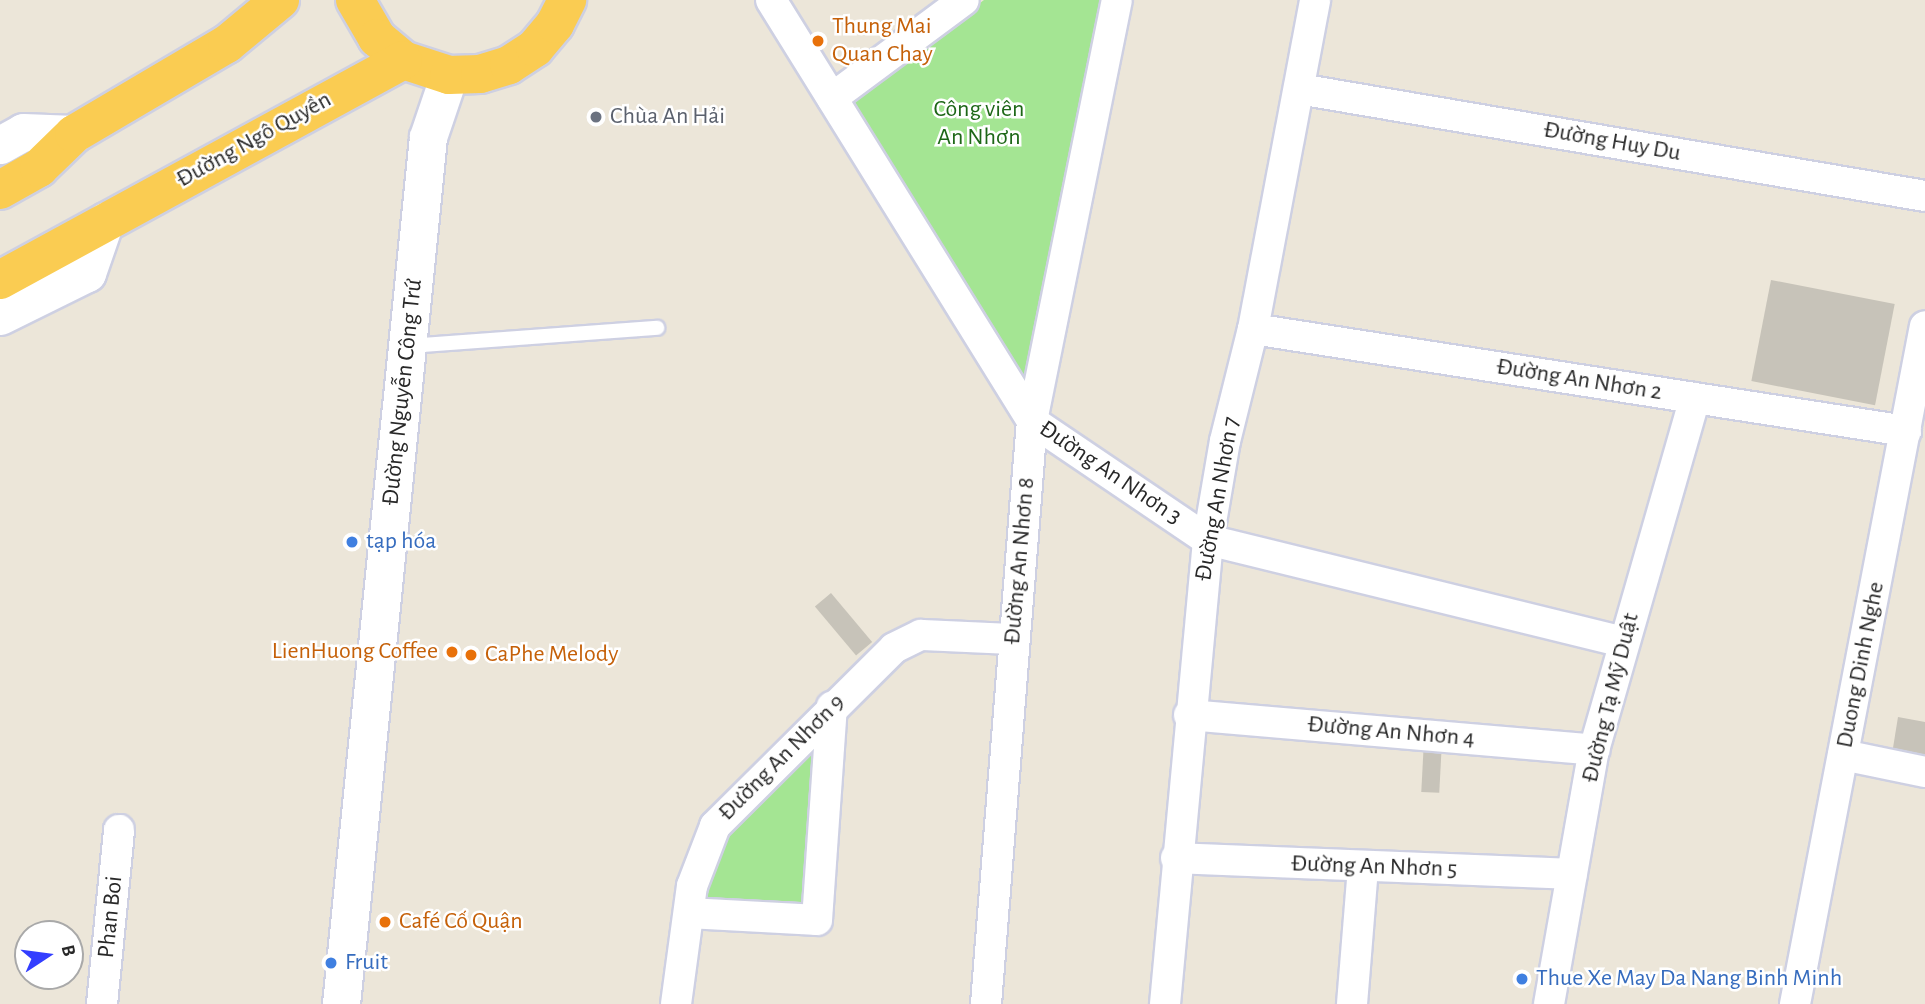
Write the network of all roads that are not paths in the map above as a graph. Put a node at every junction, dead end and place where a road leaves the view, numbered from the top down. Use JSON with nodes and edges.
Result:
{"nodes":[{"id":1,"x":280,"y":0,"type":"edge"},
{"id":2,"x":355,"y":0,"type":"edge"},
{"id":3,"x":567,"y":0,"type":"edge"},
{"id":4,"x":771,"y":0,"type":"edge"},
{"id":5,"x":964,"y":0,"type":"edge"},
{"id":6,"x":1117,"y":0,"type":"edge"},
{"id":7,"x":1315,"y":0,"type":"edge"},
{"id":8,"x":403,"y":60,"type":"junction"},
{"id":9,"x":449,"y":75,"type":"junction"},
{"id":10,"x":1299,"y":89,"type":"junction"},
{"id":11,"x":832,"y":98,"type":"junction"},
{"id":12,"x":74,"y":134,"type":"junction"},
{"id":13,"x":0,"y":145,"type":"edge"},
{"id":14,"x":0,"y":190,"type":"edge"},
{"id":15,"x":1925,"y":196,"type":"edge"},
{"id":16,"x":105,"y":221,"type":"junction"},
{"id":17,"x":0,"y":280,"type":"edge"},
{"id":18,"x":0,"y":316,"type":"edge"},
{"id":19,"x":1925,"y":326,"type":"edge"},
{"id":20,"x":657,"y":328,"type":"dead end"},
{"id":21,"x":1253,"y":329,"type":"junction"},
{"id":22,"x":407,"y":346,"type":"junction"},
{"id":23,"x":1695,"y":398,"type":"junction"},
{"id":24,"x":1032,"y":421,"type":"junction"},
{"id":25,"x":1906,"y":431,"type":"junction"},
{"id":26,"x":1208,"y":540,"type":"junction"},
{"id":27,"x":1013,"y":639,"type":"junction"},
{"id":28,"x":1624,"y":642,"type":"junction"},
{"id":29,"x":832,"y":707,"type":"junction"},
{"id":30,"x":1189,"y":715,"type":"junction"},
{"id":31,"x":1594,"y":750,"type":"junction"},
{"id":32,"x":1843,"y":755,"type":"junction"},
{"id":33,"x":1925,"y":772,"type":"edge"},
{"id":34,"x":119,"y":830,"type":"dead end"},
{"id":35,"x":1176,"y":858,"type":"junction"},
{"id":36,"x":1363,"y":867,"type":"junction"},
{"id":37,"x":1572,"y":874,"type":"junction"},
{"id":38,"x":689,"y":912,"type":"junction"},
{"id":39,"x":102,"y":1004,"type":"edge"},
{"id":40,"x":341,"y":1004,"type":"edge"},
{"id":41,"x":677,"y":1004,"type":"edge"},
{"id":42,"x":986,"y":1004,"type":"edge"},
{"id":43,"x":1164,"y":1004,"type":"edge"},
{"id":44,"x":1352,"y":1004,"type":"edge"},
{"id":45,"x":1549,"y":1004,"type":"edge"},
{"id":46,"x":1795,"y":1004,"type":"edge"}],
"edges":[{"from":1,"to":12,"type":"highway"},
{"from":2,"to":8,"type":"highway"},
{"from":3,"to":9,"type":"highway"},
{"from":4,"to":11,"type":"street","name":"Đường An Nhơn 3"},
{"from":5,"to":11,"type":"street"},
{"from":6,"to":24,"type":"street","name":"Đường An Nhơn 8"},
{"from":7,"to":10,"type":"street","name":"Đường An Nhơn 7"},
{"from":8,"to":9,"type":"highway"},
{"from":8,"to":16,"type":"highway","name":"Đường Ngô Quyền"},
{"from":9,"to":22,"type":"street","name":"Đường Nguyễn Công Trứ"},
{"from":10,"to":15,"type":"street","name":"Đường Huy Du"},
{"from":10,"to":21,"type":"street","name":"Đường An Nhơn 7"},
{"from":11,"to":24,"type":"street","name":"Đường An Nhơn 3"},
{"from":12,"to":13,"type":"street"},
{"from":12,"to":14,"type":"highway"},
{"from":16,"to":17,"type":"highway","name":"Đường Ngô Quyền"},
{"from":16,"to":18,"type":"street"},
{"from":19,"to":25,"type":"street","name":"Duong Dinh Nghe"},
{"from":20,"to":22,"type":"lane"},
{"from":21,"to":23,"type":"street","name":"Đường An Nhơn 2"},
{"from":21,"to":26,"type":"street","name":"Đường An Nhơn 7"},
{"from":22,"to":40,"type":"street","name":"Đường Nguyễn Công Trứ"},
{"from":23,"to":25,"type":"street","name":"Đường An Nhơn 2"},
{"from":23,"to":28,"type":"street","name":"Đường Tạ Mỹ Duật"},
{"from":24,"to":26,"type":"street","name":"Đường An Nhơn 3"},
{"from":24,"to":27,"type":"street","name":"Đường An Nhơn 8"},
{"from":25,"to":32,"type":"street","name":"Duong Dinh Nghe"},
{"from":26,"to":28,"type":"street","name":"Đường An Nhơn 3"},
{"from":26,"to":30,"type":"street","name":"Đường An Nhơn 7"},
{"from":27,"to":29,"type":"street","name":"Đường An Nhơn 9"},
{"from":27,"to":42,"type":"street","name":"Đường An Nhơn 8"},
{"from":28,"to":31,"type":"street","name":"Đường Tạ Mỹ Duật"},
{"from":29,"to":38,"type":"street","name":"Đường An Nhơn 9"},
{"from":29,"to":38,"type":"street"},
{"from":30,"to":31,"type":"street","name":"Đường An Nhơn 4"},
{"from":30,"to":35,"type":"street","name":"Đường An Nhơn 7"},
{"from":31,"to":37,"type":"street","name":"Đường Tạ Mỹ Duật"},
{"from":32,"to":33,"type":"street"},
{"from":32,"to":46,"type":"street","name":"Duong Dinh Nghe"},
{"from":34,"to":39,"type":"street","name":"Phan Boi"},
{"from":35,"to":36,"type":"street","name":"Đường An Nhơn 5"},
{"from":35,"to":43,"type":"street","name":"Đường An Nhơn 7"},
{"from":36,"to":37,"type":"street","name":"Đường An Nhơn 5"},
{"from":36,"to":44,"type":"street"},
{"from":37,"to":45,"type":"street","name":"Đường Tạ Mỹ Duật"},
{"from":38,"to":41,"type":"street","name":"Đường An Nhơn 9"}]}
